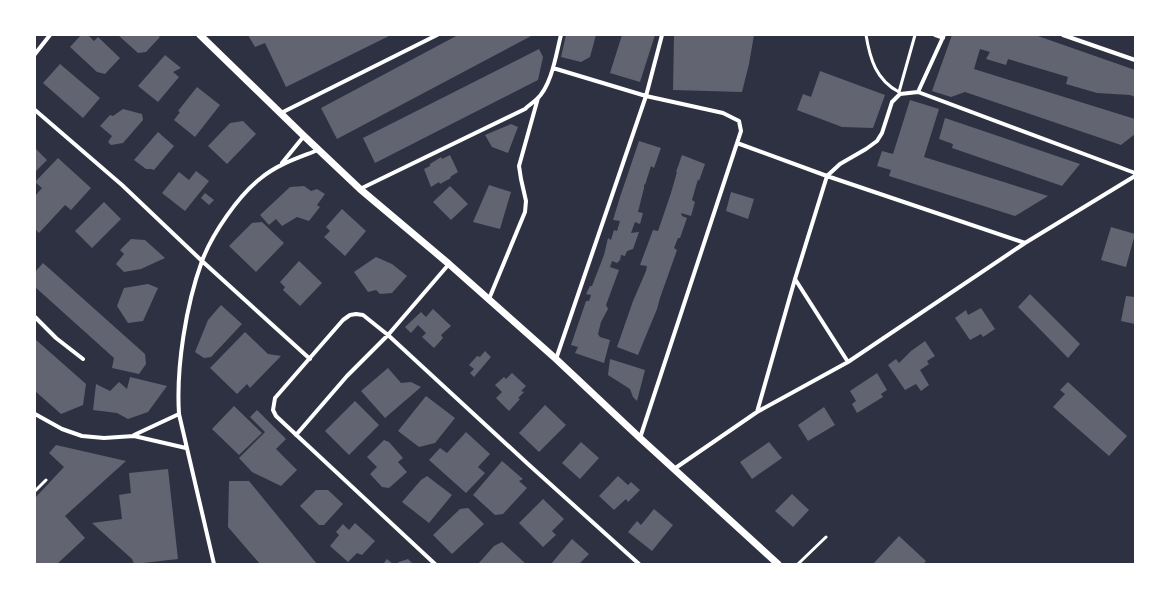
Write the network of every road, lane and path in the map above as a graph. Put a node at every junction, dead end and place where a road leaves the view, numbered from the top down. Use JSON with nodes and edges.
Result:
{"nodes":[{"id":1,"x":50,"y":35,"type":"edge"},
{"id":2,"x":437,"y":35,"type":"edge"},
{"id":3,"x":561,"y":35,"type":"edge"},
{"id":4,"x":662,"y":35,"type":"edge"},
{"id":5,"x":866,"y":35,"type":"edge"},
{"id":6,"x":915,"y":35,"type":"edge"},
{"id":7,"x":935,"y":35,"type":"edge"},
{"id":8,"x":1063,"y":35,"type":"edge"},
{"id":9,"x":203,"y":36,"type":"edge"},
{"id":10,"x":943,"y":36,"type":"edge"},
{"id":11,"x":35,"y":54,"type":"edge"},
{"id":12,"x":1135,"y":60,"type":"edge"},
{"id":13,"x":553,"y":68,"type":"junction"},
{"id":14,"x":918,"y":92,"type":"junction"},
{"id":15,"x":899,"y":93,"type":"junction"},
{"id":16,"x":646,"y":96,"type":"junction"},
{"id":17,"x":538,"y":98,"type":"junction"},
{"id":18,"x":35,"y":110,"type":"edge"},
{"id":19,"x":281,"y":113,"type":"junction"},
{"id":20,"x":304,"y":136,"type":"junction"},
{"id":21,"x":737,"y":143,"type":"junction"},
{"id":22,"x":318,"y":150,"type":"junction"},
{"id":23,"x":282,"y":164,"type":"junction"},
{"id":24,"x":1135,"y":175,"type":"edge"},
{"id":25,"x":827,"y":176,"type":"junction"},
{"id":26,"x":360,"y":189,"type":"junction"},
{"id":27,"x":1025,"y":243,"type":"junction"},
{"id":28,"x":202,"y":261,"type":"junction"},
{"id":29,"x":449,"y":264,"type":"junction"},
{"id":30,"x":795,"y":279,"type":"junction"},
{"id":31,"x":489,"y":299,"type":"junction"},
{"id":32,"x":35,"y":317,"type":"edge"},
{"id":33,"x":388,"y":335,"type":"junction"},
{"id":34,"x":83,"y":359,"type":"dead end"},
{"id":35,"x":310,"y":359,"type":"junction"},
{"id":36,"x":556,"y":359,"type":"junction"},
{"id":37,"x":848,"y":362,"type":"junction"},
{"id":38,"x":757,"y":412,"type":"junction"},
{"id":39,"x":35,"y":414,"type":"edge"},
{"id":40,"x":179,"y":414,"type":"junction"},
{"id":41,"x":296,"y":435,"type":"junction"},
{"id":42,"x":134,"y":436,"type":"junction"},
{"id":43,"x":640,"y":438,"type":"junction"},
{"id":44,"x":186,"y":448,"type":"junction"},
{"id":45,"x":674,"y":470,"type":"junction"},
{"id":46,"x":46,"y":480,"type":"dead end"},
{"id":47,"x":35,"y":491,"type":"edge"},
{"id":48,"x":826,"y":537,"type":"dead end"},
{"id":49,"x":214,"y":564,"type":"edge"},
{"id":50,"x":435,"y":564,"type":"edge"},
{"id":51,"x":639,"y":564,"type":"edge"},
{"id":52,"x":778,"y":564,"type":"edge"},
{"id":53,"x":798,"y":564,"type":"edge"}],
"edges":[{"from":1,"to":11,"type":"street"},
{"from":2,"to":19,"type":"street"},
{"from":3,"to":13,"type":"street"},
{"from":4,"to":16,"type":"street"},
{"from":5,"to":15,"type":"lane"},
{"from":6,"to":15,"type":"lane"},
{"from":7,"to":10,"type":"street"},
{"from":8,"to":12,"type":"street"},
{"from":9,"to":19,"type":"street"},
{"from":10,"to":14,"type":"street"},
{"from":13,"to":16,"type":"street"},
{"from":13,"to":17,"type":"street"},
{"from":14,"to":15,"type":"street"},
{"from":14,"to":24,"type":"street"},
{"from":15,"to":25,"type":"street"},
{"from":16,"to":21,"type":"street"},
{"from":16,"to":36,"type":"street"},
{"from":17,"to":26,"type":"street"},
{"from":17,"to":31,"type":"street"},
{"from":18,"to":28,"type":"street"},
{"from":19,"to":20,"type":"street"},
{"from":20,"to":22,"type":"street"},
{"from":20,"to":23,"type":"street"},
{"from":21,"to":25,"type":"street"},
{"from":21,"to":43,"type":"street"},
{"from":22,"to":23,"type":"street"},
{"from":22,"to":26,"type":"street"},
{"from":23,"to":28,"type":"street"},
{"from":24,"to":27,"type":"street"},
{"from":25,"to":27,"type":"street"},
{"from":25,"to":30,"type":"street"},
{"from":26,"to":29,"type":"street"},
{"from":27,"to":37,"type":"street"},
{"from":28,"to":35,"type":"street"},
{"from":28,"to":40,"type":"street"},
{"from":29,"to":31,"type":"street"},
{"from":29,"to":33,"type":"street"},
{"from":30,"to":37,"type":"street"},
{"from":30,"to":38,"type":"street"},
{"from":31,"to":36,"type":"street"},
{"from":32,"to":34,"type":"street"},
{"from":33,"to":35,"type":"street"},
{"from":33,"to":41,"type":"street"},
{"from":33,"to":51,"type":"street"},
{"from":35,"to":41,"type":"street"},
{"from":36,"to":43,"type":"street"},
{"from":37,"to":38,"type":"street"},
{"from":38,"to":45,"type":"street"},
{"from":39,"to":42,"type":"street"},
{"from":40,"to":42,"type":"street"},
{"from":40,"to":44,"type":"street"},
{"from":41,"to":50,"type":"street"},
{"from":42,"to":44,"type":"street"},
{"from":43,"to":45,"type":"street"},
{"from":44,"to":49,"type":"street"},
{"from":45,"to":52,"type":"street"},
{"from":46,"to":47,"type":"lane"},
{"from":48,"to":53,"type":"lane"}]}
